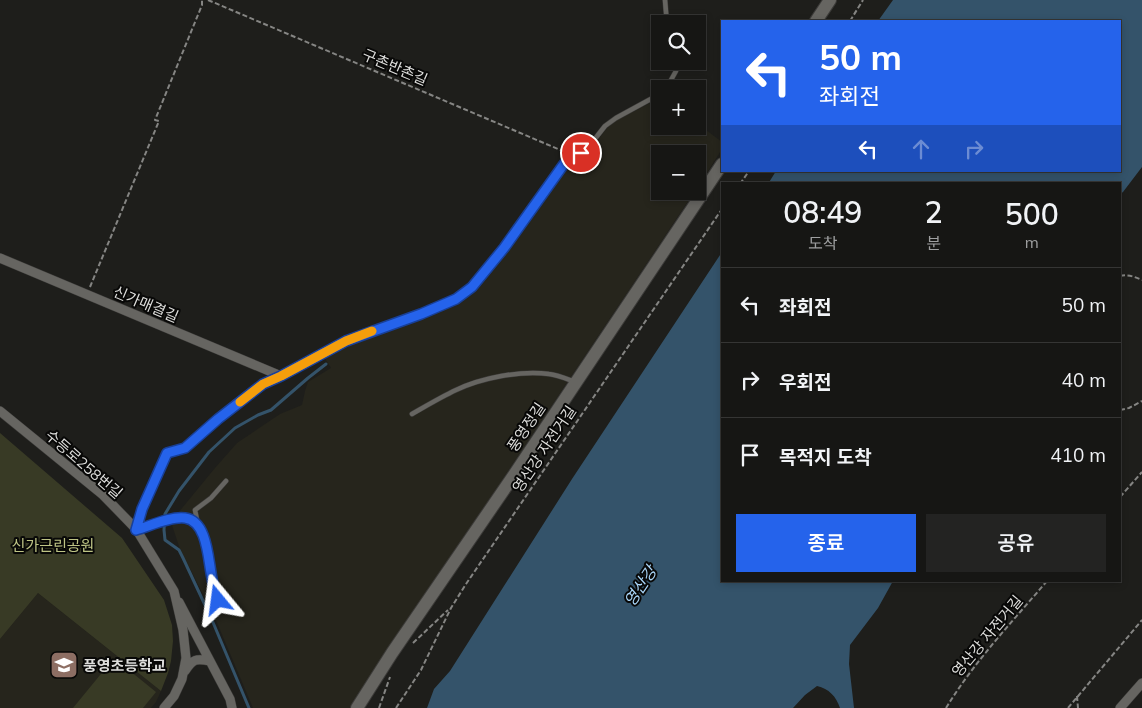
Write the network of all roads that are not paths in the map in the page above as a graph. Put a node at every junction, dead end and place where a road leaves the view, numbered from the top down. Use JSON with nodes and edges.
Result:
{"nodes":[{"id":1,"x":665,"y":0,"type":"edge"},
{"id":2,"x":830,"y":0,"type":"edge"},
{"id":3,"x":666,"y":15,"type":"edge"},
{"id":4,"x":817,"y":20,"type":"edge"},
{"id":5,"x":651,"y":99,"type":"edge"},
{"id":6,"x":721,"y":165,"type":"edge"},
{"id":7,"x":0,"y":258,"type":"edge"},
{"id":8,"x":281,"y":376,"type":"junction"},
{"id":9,"x":576,"y":382,"type":"junction"},
{"id":10,"x":0,"y":411,"type":"edge"},
{"id":11,"x":412,"y":414,"type":"dead end"},
{"id":12,"x":226,"y":481,"type":"dead end"},
{"id":13,"x":198,"y":525,"type":"junction"},
{"id":14,"x":136,"y":530,"type":"junction"},
{"id":15,"x":174,"y":591,"type":"junction"},
{"id":16,"x":218,"y":600,"type":"dead end"},
{"id":17,"x":210,"y":661,"type":"junction"},
{"id":18,"x":183,"y":673,"type":"junction"},
{"id":19,"x":1142,"y":683,"type":"edge"},
{"id":20,"x":164,"y":708,"type":"edge"},
{"id":21,"x":232,"y":708,"type":"edge"},
{"id":22,"x":357,"y":708,"type":"edge"},
{"id":23,"x":1120,"y":708,"type":"edge"}],
"edges":[{"from":1,"to":3,"type":"lane"},
{"from":2,"to":4,"type":"street"},
{"from":5,"to":8,"type":"lane"},
{"from":6,"to":9,"type":"street","name":"풍영정길"},
{"from":7,"to":8,"type":"street","name":"신가매결길"},
{"from":8,"to":14,"type":"lane"},
{"from":9,"to":11,"type":"lane"},
{"from":9,"to":22,"type":"street","name":"풍영정길"},
{"from":10,"to":14,"type":"street","name":"수등로258번길"},
{"from":12,"to":13,"type":"lane"},
{"from":13,"to":14,"type":"lane"},
{"from":13,"to":16,"type":"lane"},
{"from":14,"to":15,"type":"street","name":"수등로258번길"},
{"from":15,"to":17,"type":"street"},
{"from":15,"to":18,"type":"street","name":"수등로258번길"},
{"from":17,"to":18,"type":"street"},
{"from":17,"to":21,"type":"street"},
{"from":18,"to":20,"type":"street","name":"수등로258번길"},
{"from":19,"to":23,"type":"street"}]}
